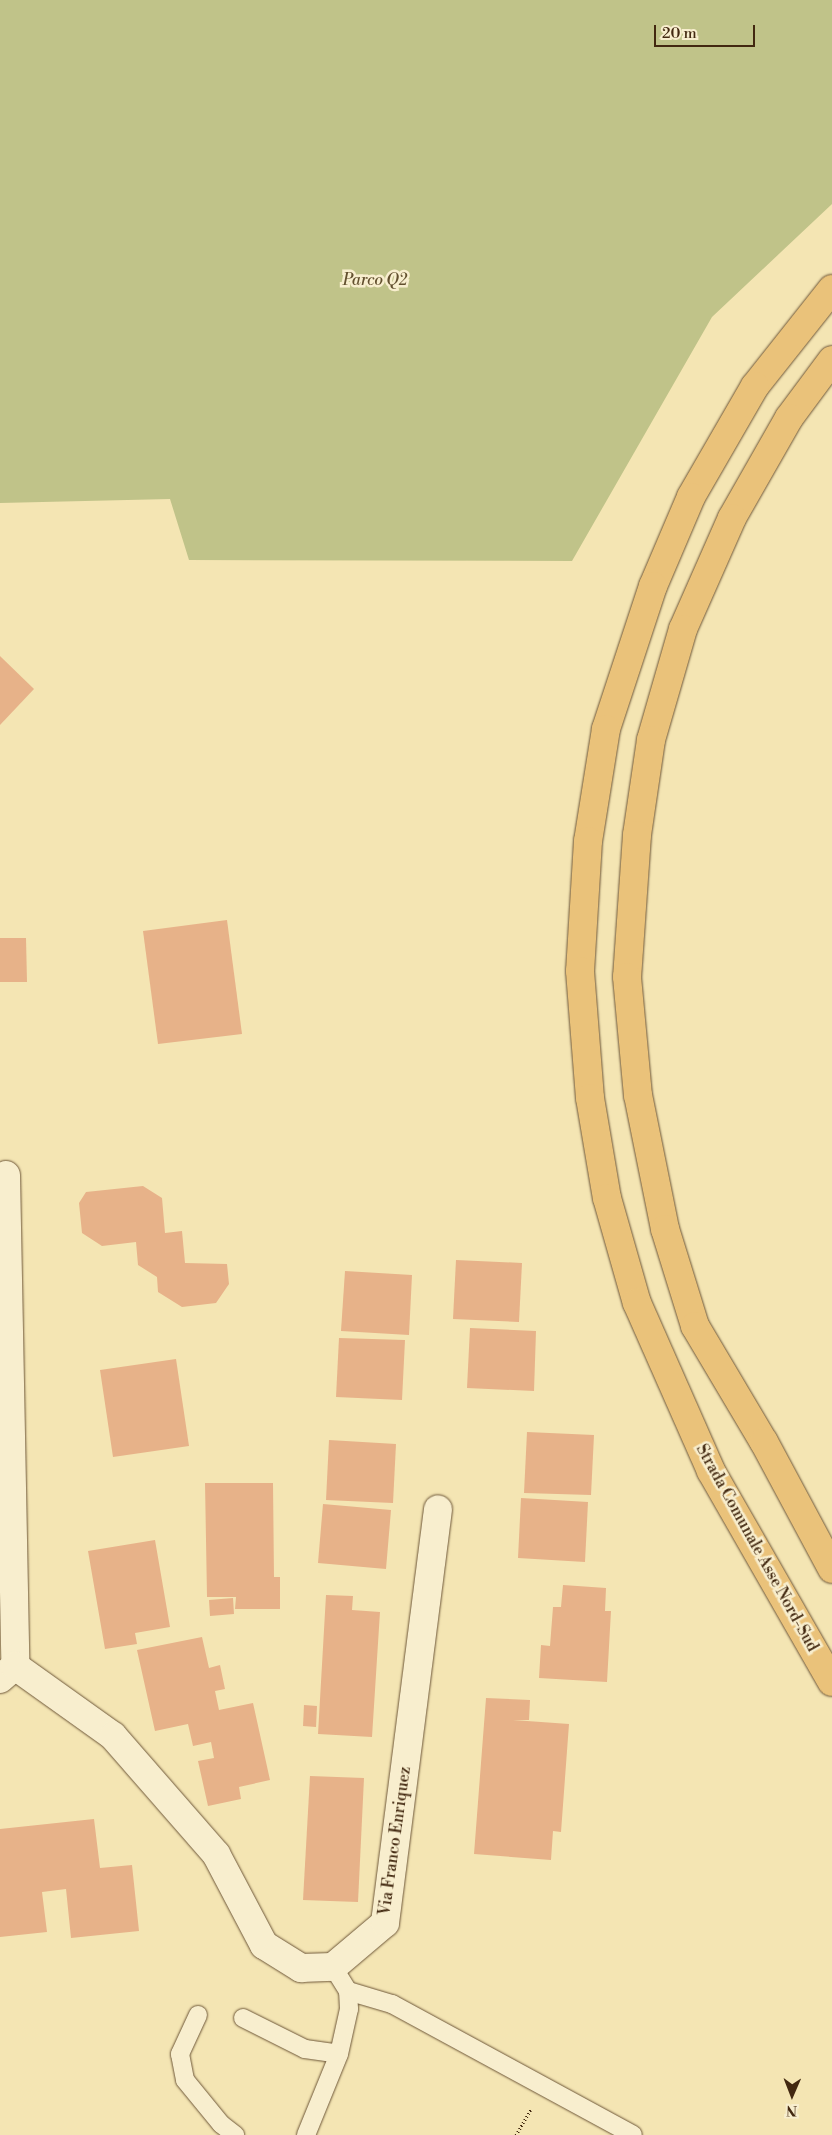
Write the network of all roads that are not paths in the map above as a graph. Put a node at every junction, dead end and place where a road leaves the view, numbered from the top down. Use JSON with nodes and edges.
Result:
{"nodes":[{"id":1,"x":832,"y":289,"type":"edge"},
{"id":2,"x":832,"y":360,"type":"edge"},
{"id":3,"x":6,"y":1175,"type":"dead end"},
{"id":4,"x":438,"y":1509,"type":"dead end"},
{"id":5,"x":832,"y":1569,"type":"edge"},
{"id":6,"x":8,"y":1673,"type":"edge"},
{"id":7,"x":832,"y":1682,"type":"edge"},
{"id":8,"x":332,"y":1967,"type":"junction"},
{"id":9,"x":348,"y":1990,"type":"junction"},
{"id":10,"x":198,"y":2016,"type":"dead end"},
{"id":11,"x":243,"y":2018,"type":"dead end"},
{"id":12,"x":339,"y":2054,"type":"junction"},
{"id":13,"x":235,"y":2135,"type":"edge"},
{"id":14,"x":306,"y":2135,"type":"edge"},
{"id":15,"x":633,"y":2135,"type":"edge"}],
"edges":[{"from":1,"to":7,"type":"highway","name":"Strada Comunale Asse Nord-Sud"},
{"from":2,"to":5,"type":"highway"},
{"from":3,"to":6,"type":"street"},
{"from":4,"to":8,"type":"street","name":"Via Franco Enriquez"},
{"from":6,"to":8,"type":"street"},
{"from":8,"to":9,"type":"lane"},
{"from":9,"to":12,"type":"lane"},
{"from":9,"to":15,"type":"lane"},
{"from":10,"to":13,"type":"lane"},
{"from":11,"to":12,"type":"lane"},
{"from":12,"to":14,"type":"lane"}]}
